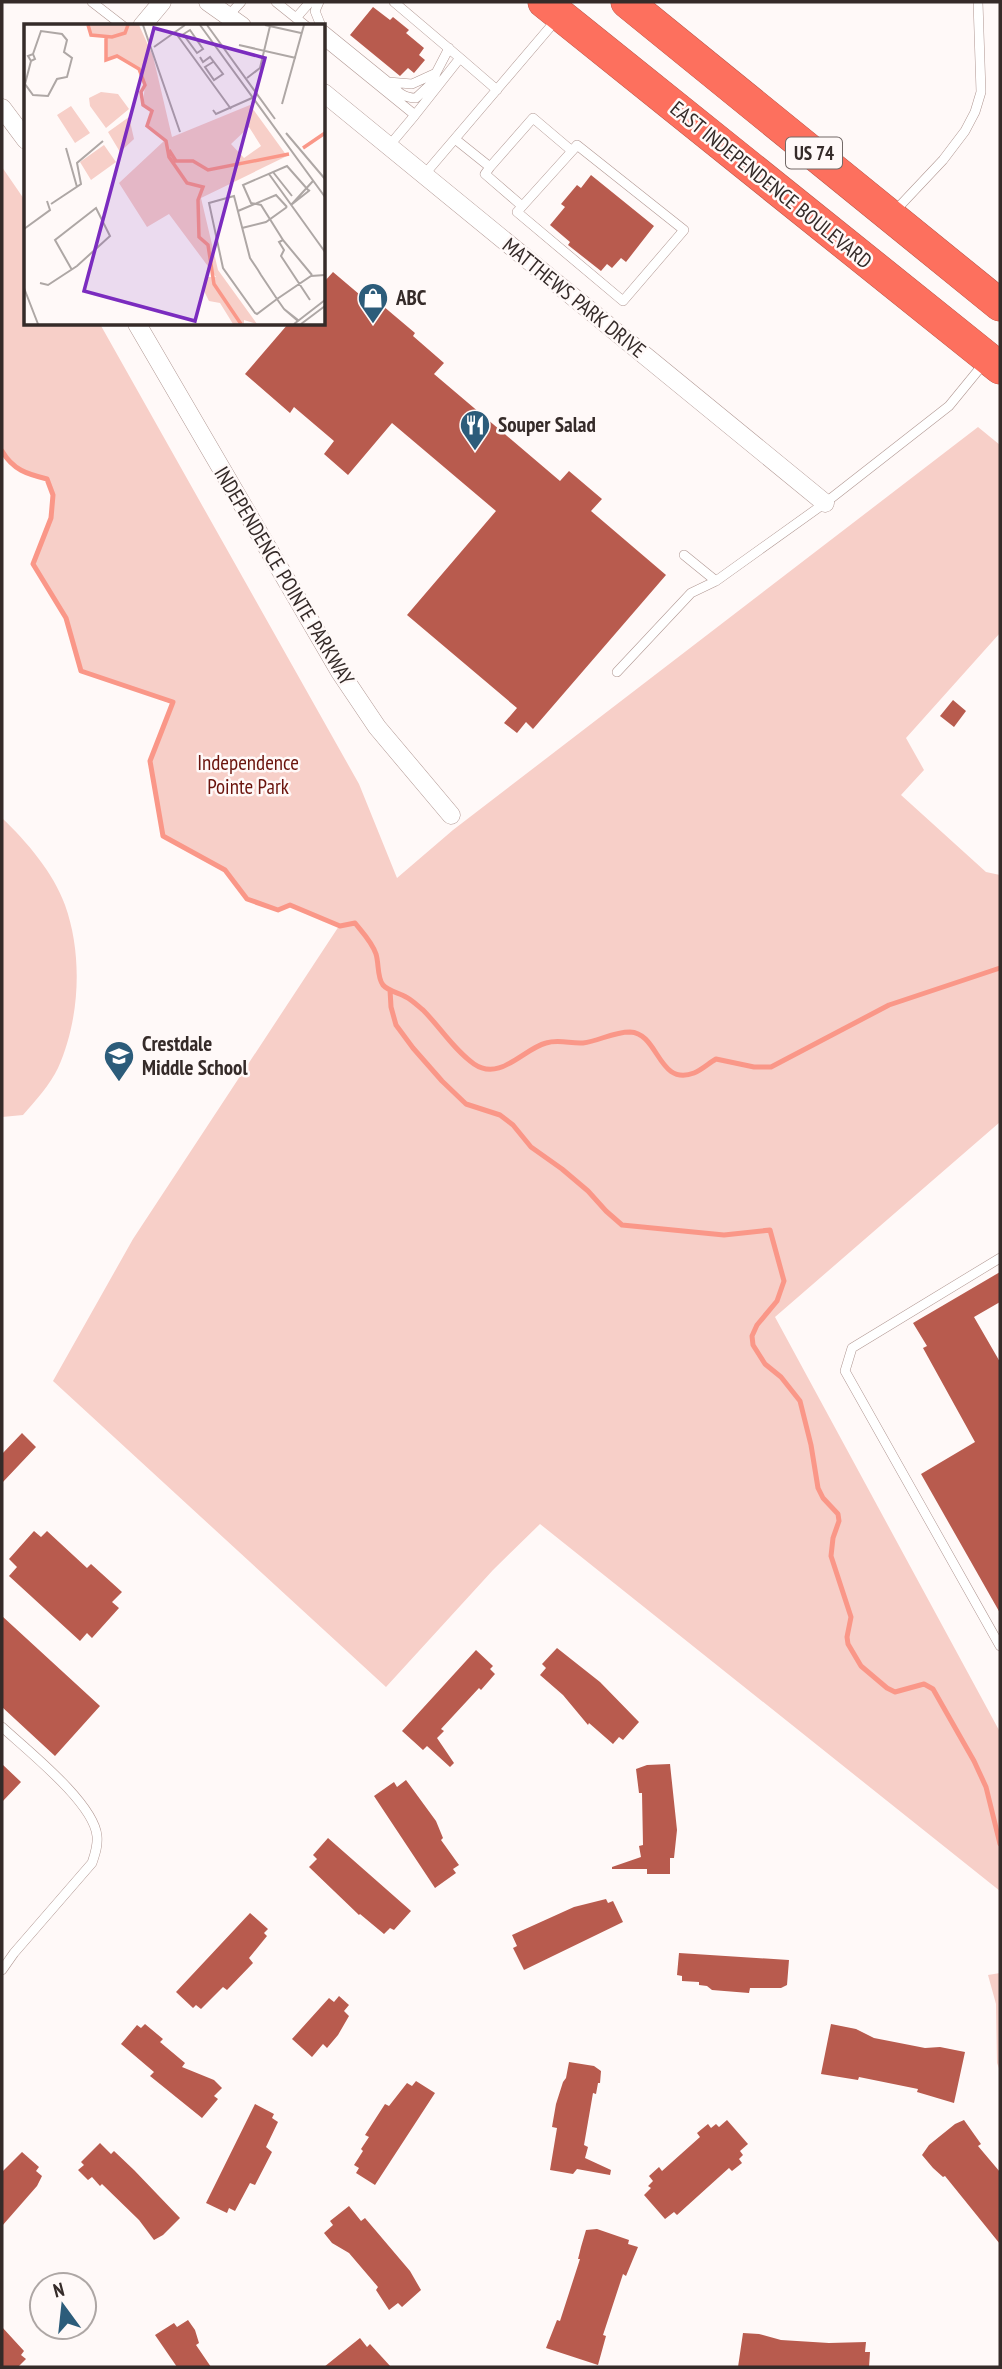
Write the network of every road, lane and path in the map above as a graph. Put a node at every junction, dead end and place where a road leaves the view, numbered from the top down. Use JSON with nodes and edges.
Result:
{"nodes":[{"id":1,"x":92,"y":2,"type":"edge"},
{"id":2,"x":162,"y":2,"type":"edge"},
{"id":3,"x":208,"y":2,"type":"edge"},
{"id":4,"x":242,"y":2,"type":"edge"},
{"id":5,"x":276,"y":2,"type":"edge"},
{"id":6,"x":310,"y":2,"type":"edge"},
{"id":7,"x":319,"y":2,"type":"edge"},
{"id":8,"x":394,"y":2,"type":"edge"},
{"id":9,"x":627,"y":2,"type":"edge"},
{"id":10,"x":978,"y":2,"type":"edge"},
{"id":11,"x":552,"y":8,"type":"edge"},
{"id":12,"x":296,"y":18,"type":"junction"},
{"id":13,"x":235,"y":21,"type":"edge"},
{"id":14,"x":120,"y":24,"type":"edge"},
{"id":15,"x":144,"y":24,"type":"edge"},
{"id":16,"x":304,"y":24,"type":"edge"},
{"id":17,"x":320,"y":24,"type":"edge"},
{"id":18,"x":326,"y":31,"type":"edge"},
{"id":19,"x":326,"y":43,"type":"edge"},
{"id":20,"x":449,"y":48,"type":"junction"},
{"id":21,"x":460,"y":58,"type":"junction"},
{"id":22,"x":436,"y":73,"type":"junction"},
{"id":23,"x":388,"y":82,"type":"junction"},
{"id":24,"x":497,"y":90,"type":"junction"},
{"id":25,"x":326,"y":95,"type":"edge"},
{"id":26,"x":2,"y":108,"type":"edge"},
{"id":27,"x":415,"y":115,"type":"junction"},
{"id":28,"x":24,"y":137,"type":"edge"},
{"id":29,"x":455,"y":139,"type":"junction"},
{"id":30,"x":390,"y":146,"type":"junction"},
{"id":31,"x":572,"y":150,"type":"junction"},
{"id":32,"x":490,"y":167,"type":"junction"},
{"id":33,"x":424,"y":175,"type":"junction"},
{"id":34,"x":522,"y":206,"type":"junction"},
{"id":35,"x":891,"y":216,"type":"junction"},
{"id":36,"x":1000,"y":305,"type":"edge"},
{"id":37,"x":138,"y":326,"type":"edge"},
{"id":38,"x":994,"y":363,"type":"edge"},
{"id":39,"x":825,"y":503,"type":"junction"},
{"id":40,"x":684,"y":555,"type":"dead end"},
{"id":41,"x":716,"y":581,"type":"junction"},
{"id":42,"x":617,"y":672,"type":"dead end"},
{"id":43,"x":451,"y":815,"type":"dead end"},
{"id":44,"x":1000,"y":1258,"type":"edge"},
{"id":45,"x":1000,"y":1646,"type":"edge"},
{"id":46,"x":2,"y":1727,"type":"edge"},
{"id":47,"x":2,"y":1970,"type":"edge"}],
"edges":[{"from":1,"to":14,"type":"lane"},
{"from":2,"to":15,"type":"street"},
{"from":3,"to":13,"type":"street"},
{"from":4,"to":13,"type":"lane"},
{"from":5,"to":12,"type":"lane"},
{"from":6,"to":12,"type":"lane"},
{"from":7,"to":17,"type":"lane"},
{"from":8,"to":20,"type":"lane"},
{"from":9,"to":35,"type":"highway","number":"US 74"},
{"from":10,"to":35,"type":"lane"},
{"from":11,"to":24,"type":"lane"},
{"from":11,"to":38,"type":"highway","name":"EAST INDEPENDENCE BOULEVARD","number":"US 74"},
{"from":12,"to":16,"type":"lane"},
{"from":18,"to":23,"type":"lane"},
{"from":19,"to":27,"type":"lane"},
{"from":20,"to":21,"type":"lane"},
{"from":20,"to":22,"type":"lane"},
{"from":21,"to":24,"type":"lane"},
{"from":21,"to":27,"type":"lane"},
{"from":22,"to":23,"type":"lane"},
{"from":22,"to":23,"type":"lane"},
{"from":24,"to":29,"type":"lane"},
{"from":25,"to":30,"type":"street","name":"MATTHEWS PARK DRIVE"},
{"from":26,"to":28,"type":"street"},
{"from":27,"to":30,"type":"lane"},
{"from":29,"to":32,"type":"lane"},
{"from":29,"to":33,"type":"lane"},
{"from":30,"to":33,"type":"street","name":"MATTHEWS PARK DRIVE"},
{"from":31,"to":32,"type":"lane"},
{"from":31,"to":34,"type":"lane"},
{"from":31,"to":34,"type":"lane"},
{"from":32,"to":34,"type":"lane"},
{"from":33,"to":39,"type":"street","name":"MATTHEWS PARK DRIVE"},
{"from":35,"to":36,"type":"highway","number":"US 74"},
{"from":37,"to":43,"type":"street","name":"INDEPENDENCE POINTE PARKWAY"},
{"from":38,"to":39,"type":"lane"},
{"from":39,"to":41,"type":"lane"},
{"from":40,"to":41,"type":"lane"},
{"from":41,"to":42,"type":"lane"},
{"from":44,"to":45,"type":"lane"},
{"from":46,"to":47,"type":"lane"}]}
